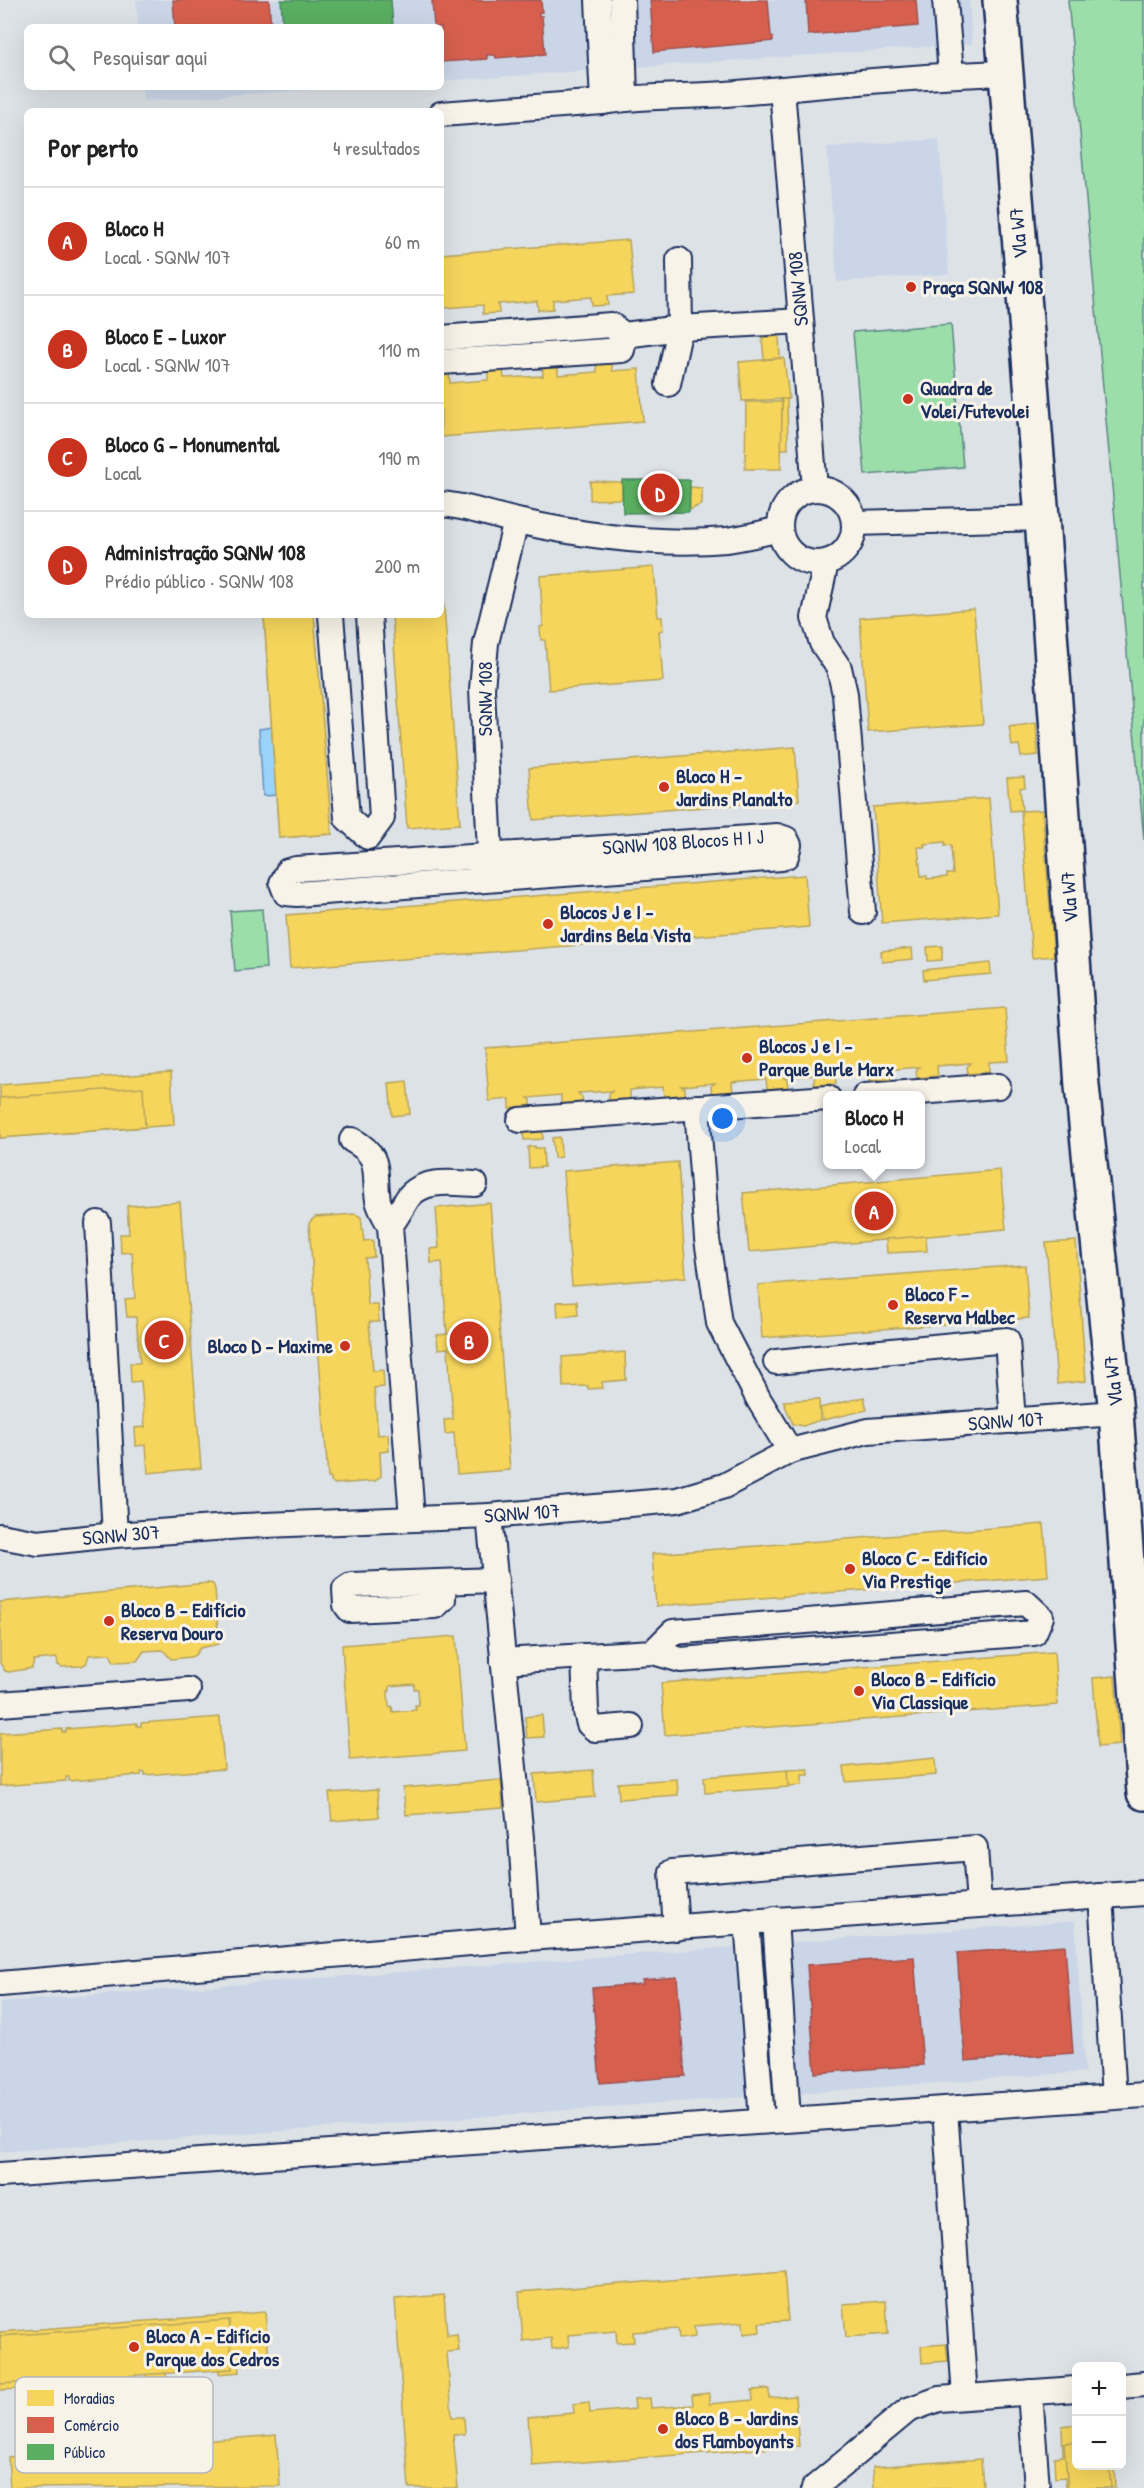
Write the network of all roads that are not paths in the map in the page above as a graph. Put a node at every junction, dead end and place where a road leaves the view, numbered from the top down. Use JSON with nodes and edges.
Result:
{"nodes":[{"id":1,"x":598,"y":0,"type":"edge"},
{"id":2,"x":622,"y":0,"type":"edge"},
{"id":3,"x":945,"y":0,"type":"edge"},
{"id":4,"x":1000,"y":0,"type":"edge"},
{"id":5,"x":1005,"y":73,"type":"junction"},
{"id":6,"x":951,"y":74,"type":"junction"},
{"id":7,"x":782,"y":89,"type":"junction"},
{"id":8,"x":614,"y":100,"type":"junction"},
{"id":9,"x":444,"y":114,"type":"edge"},
{"id":10,"x":680,"y":260,"type":"dead end"},
{"id":11,"x":801,"y":321,"type":"junction"},
{"id":12,"x":680,"y":328,"type":"junction"},
{"id":13,"x":624,"y":335,"type":"junction"},
{"id":14,"x":444,"y":338,"type":"edge"},
{"id":15,"x":444,"y":362,"type":"edge"},
{"id":16,"x":668,"y":384,"type":"dead end"},
{"id":17,"x":815,"y":489,"type":"junction"},
{"id":18,"x":444,"y":504,"type":"edge"},
{"id":19,"x":1042,"y":518,"type":"junction"},
{"id":20,"x":516,"y":521,"type":"junction"},
{"id":21,"x":854,"y":523,"type":"junction"},
{"id":22,"x":780,"y":529,"type":"junction"},
{"id":23,"x":826,"y":563,"type":"junction"},
{"id":24,"x":331,"y":618,"type":"edge"},
{"id":25,"x":369,"y":618,"type":"edge"},
{"id":26,"x":490,"y":855,"type":"junction"},
{"id":27,"x":492,"y":881,"type":"junction"},
{"id":28,"x":863,"y":912,"type":"dead end"},
{"id":29,"x":998,"y":1086,"type":"dead end"},
{"id":30,"x":924,"y":1091,"type":"edge"},
{"id":31,"x":823,"y":1098,"type":"edge"},
{"id":32,"x":698,"y":1107,"type":"junction"},
{"id":33,"x":520,"y":1120,"type":"dead end"},
{"id":34,"x":352,"y":1140,"type":"dead end"},
{"id":35,"x":474,"y":1184,"type":"dead end"},
{"id":36,"x":98,"y":1223,"type":"dead end"},
{"id":37,"x":390,"y":1226,"type":"junction"},
{"id":38,"x":776,"y":1362,"type":"dead end"},
{"id":39,"x":1116,"y":1413,"type":"junction"},
{"id":40,"x":1013,"y":1421,"type":"junction"},
{"id":41,"x":790,"y":1451,"type":"junction"},
{"id":42,"x":489,"y":1516,"type":"junction"},
{"id":43,"x":412,"y":1518,"type":"junction"},
{"id":44,"x":243,"y":1526,"type":"joint"},
{"id":45,"x":115,"y":1534,"type":"junction"},
{"id":46,"x":0,"y":1536,"type":"edge"},
{"id":47,"x":496,"y":1580,"type":"junction"},
{"id":48,"x":443,"y":1583,"type":"dead end"},
{"id":49,"x":653,"y":1652,"type":"junction"},
{"id":50,"x":584,"y":1656,"type":"junction"},
{"id":51,"x":503,"y":1661,"type":"junction"},
{"id":52,"x":188,"y":1690,"type":"dead end"},
{"id":53,"x":0,"y":1704,"type":"edge"},
{"id":54,"x":631,"y":1726,"type":"dead end"},
{"id":55,"x":1144,"y":1793,"type":"edge"},
{"id":56,"x":1144,"y":1893,"type":"edge"},
{"id":57,"x":1101,"y":1896,"type":"junction"},
{"id":58,"x":979,"y":1905,"type":"junction"},
{"id":59,"x":775,"y":1919,"type":"junction"},
{"id":60,"x":747,"y":1921,"type":"junction"},
{"id":61,"x":676,"y":1928,"type":"junction"},
{"id":62,"x":528,"y":1938,"type":"junction"},
{"id":63,"x":0,"y":1984,"type":"edge"},
{"id":64,"x":1144,"y":2095,"type":"edge"},
{"id":65,"x":1113,"y":2097,"type":"junction"},
{"id":66,"x":945,"y":2109,"type":"junction"},
{"id":67,"x":788,"y":2120,"type":"junction"},
{"id":68,"x":762,"y":2121,"type":"junction"},
{"id":69,"x":0,"y":2175,"type":"edge"},
{"id":70,"x":1144,"y":2384,"type":"edge"},
{"id":71,"x":1126,"y":2386,"type":"edge"},
{"id":72,"x":1072,"y":2388,"type":"edge"},
{"id":73,"x":1030,"y":2392,"type":"junction"},
{"id":74,"x":965,"y":2397,"type":"junction"},
{"id":75,"x":814,"y":2488,"type":"edge"},
{"id":76,"x":1037,"y":2488,"type":"edge"}],
"edges":[{"from":1,"to":8,"type":"street"},
{"from":2,"to":8,"type":"street"},
{"from":3,"to":6,"type":"street"},
{"from":4,"to":5,"type":"main road","name":"Vla W7"},
{"from":5,"to":6,"type":"street"},
{"from":5,"to":19,"type":"main road","name":"Vla W7"},
{"from":6,"to":7,"type":"street"},
{"from":7,"to":8,"type":"street"},
{"from":7,"to":11,"type":"street","name":"SQNW 108"},
{"from":8,"to":9,"type":"street"},
{"from":10,"to":12,"type":"street"},
{"from":11,"to":12,"type":"street"},
{"from":11,"to":17,"type":"street","name":"SQNW 108"},
{"from":12,"to":13,"type":"street"},
{"from":12,"to":16,"type":"street"},
{"from":13,"to":14,"type":"street"},
{"from":13,"to":15,"type":"street"},
{"from":17,"to":21,"type":"street"},
{"from":17,"to":22,"type":"street"},
{"from":18,"to":20,"type":"street"},
{"from":19,"to":21,"type":"street"},
{"from":19,"to":39,"type":"main road","name":"Vla W7"},
{"from":20,"to":22,"type":"street"},
{"from":20,"to":26,"type":"street","name":"SQNW 108"},
{"from":21,"to":23,"type":"street"},
{"from":22,"to":23,"type":"street"},
{"from":23,"to":28,"type":"street"},
{"from":24,"to":25,"type":"street"},
{"from":26,"to":27,"type":"street","name":"SQNW 108"},
{"from":26,"to":27,"type":"street","name":"SQNW 108 Blocos H I J"},
{"from":26,"to":27,"type":"street","name":"SQNW 108 Blocos H I J"},
{"from":29,"to":30,"type":"street"},
{"from":31,"to":32,"type":"street"},
{"from":32,"to":33,"type":"street"},
{"from":32,"to":41,"type":"street"},
{"from":34,"to":37,"type":"street"},
{"from":35,"to":37,"type":"street"},
{"from":36,"to":45,"type":"street"},
{"from":37,"to":43,"type":"street"},
{"from":38,"to":40,"type":"street"},
{"from":39,"to":40,"type":"street","name":"SQNW 107"},
{"from":39,"to":55,"type":"main road","name":"Vla W7"},
{"from":40,"to":41,"type":"street","name":"SQNW 107"},
{"from":41,"to":42,"type":"street","name":"SQNW 107"},
{"from":42,"to":43,"type":"street","name":"SQNW 107"},
{"from":42,"to":47,"type":"street"},
{"from":43,"to":44,"type":"street","name":"SQNW 107"},
{"from":44,"to":45,"type":"street","name":"SQNW 307"},
{"from":45,"to":46,"type":"street","name":"SQNW 307"},
{"from":47,"to":48,"type":"street"},
{"from":47,"to":51,"type":"street"},
{"from":49,"to":49,"type":"street"},
{"from":49,"to":50,"type":"street"},
{"from":50,"to":51,"type":"street"},
{"from":50,"to":54,"type":"street"},
{"from":51,"to":62,"type":"street"},
{"from":52,"to":53,"type":"street"},
{"from":56,"to":57,"type":"street"},
{"from":57,"to":58,"type":"street"},
{"from":57,"to":65,"type":"street"},
{"from":58,"to":59,"type":"street"},
{"from":58,"to":61,"type":"street"},
{"from":59,"to":60,"type":"street"},
{"from":59,"to":67,"type":"street"},
{"from":60,"to":61,"type":"street"},
{"from":60,"to":68,"type":"street"},
{"from":61,"to":62,"type":"street"},
{"from":62,"to":63,"type":"street"},
{"from":64,"to":65,"type":"street"},
{"from":65,"to":66,"type":"street"},
{"from":66,"to":67,"type":"street"},
{"from":66,"to":74,"type":"street"},
{"from":67,"to":68,"type":"street"},
{"from":68,"to":69,"type":"street"},
{"from":70,"to":71,"type":"street"},
{"from":72,"to":73,"type":"street"},
{"from":73,"to":74,"type":"street"},
{"from":73,"to":76,"type":"street"},
{"from":74,"to":75,"type":"street"}]}
